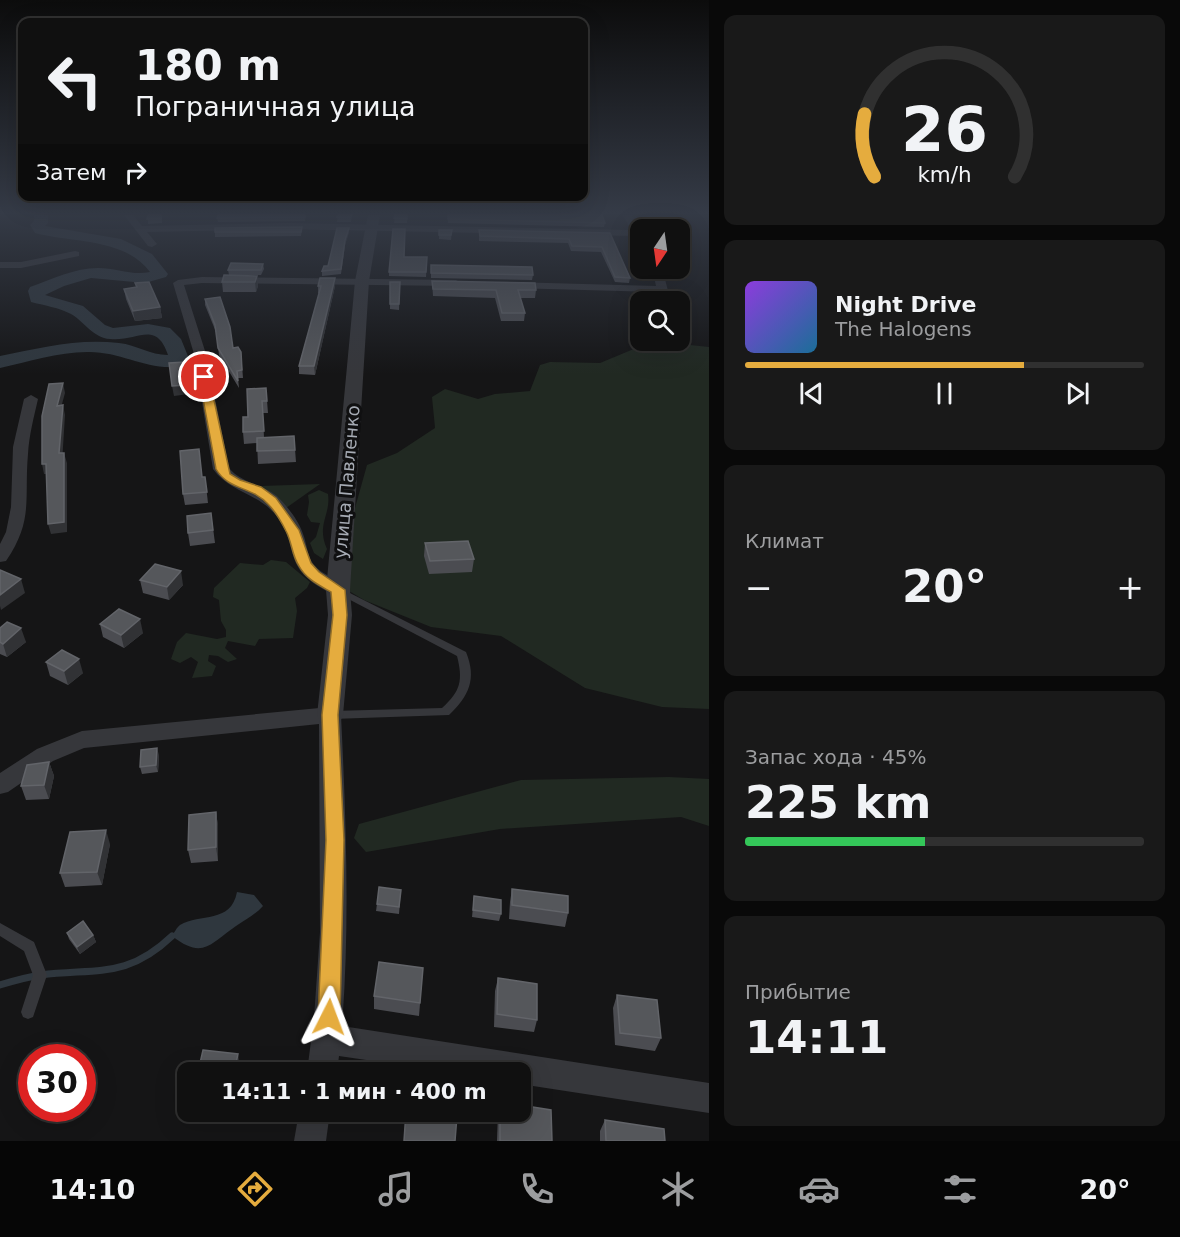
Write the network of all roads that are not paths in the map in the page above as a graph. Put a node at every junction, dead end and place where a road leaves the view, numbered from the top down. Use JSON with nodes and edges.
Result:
{"nodes":[{"id":1,"x":364,"y":268,"type":"edge"},
{"id":2,"x":660,"y":279,"type":"edge"},
{"id":3,"x":362,"y":281,"type":"junction"},
{"id":4,"x":470,"y":284,"type":"edge"},
{"id":5,"x":494,"y":284,"type":"edge"},
{"id":6,"x":662,"y":289,"type":"joint"},
{"id":7,"x":31,"y":399,"type":"dead end"},
{"id":8,"x":0,"y":557,"type":"edge"},
{"id":9,"x":338,"y":590,"type":"junction"},
{"id":10,"x":330,"y":715,"type":"junction"},
{"id":11,"x":0,"y":785,"type":"edge"},
{"id":12,"x":0,"y":929,"type":"edge"},
{"id":13,"x":28,"y":1012,"type":"dead end"},
{"id":14,"x":328,"y":1039,"type":"junction"},
{"id":15,"x":324,"y":1062,"type":"edge"},
{"id":16,"x":709,"y":1098,"type":"edge"},
{"id":17,"x":313,"y":1122,"type":"edge"},
{"id":18,"x":310,"y":1141,"type":"edge"}],
"edges":[{"from":1,"to":3,"type":"street","name":"улица Павленко"},
{"from":2,"to":6,"type":"street"},
{"from":3,"to":4,"type":"street"},
{"from":3,"to":9,"type":"street","name":"улица Павленко"},
{"from":3,"to":9,"type":"street"},
{"from":5,"to":6,"type":"street"},
{"from":7,"to":8,"type":"street"},
{"from":9,"to":10,"type":"street","name":"улица Павленко"},
{"from":9,"to":10,"type":"lane"},
{"from":10,"to":11,"type":"street"},
{"from":10,"to":14,"type":"street","name":"улица Павленко"},
{"from":12,"to":13,"type":"lane"},
{"from":14,"to":15,"type":"street","name":"улица Павленко"},
{"from":14,"to":16,"type":"street"},
{"from":17,"to":18,"type":"street"}]}
